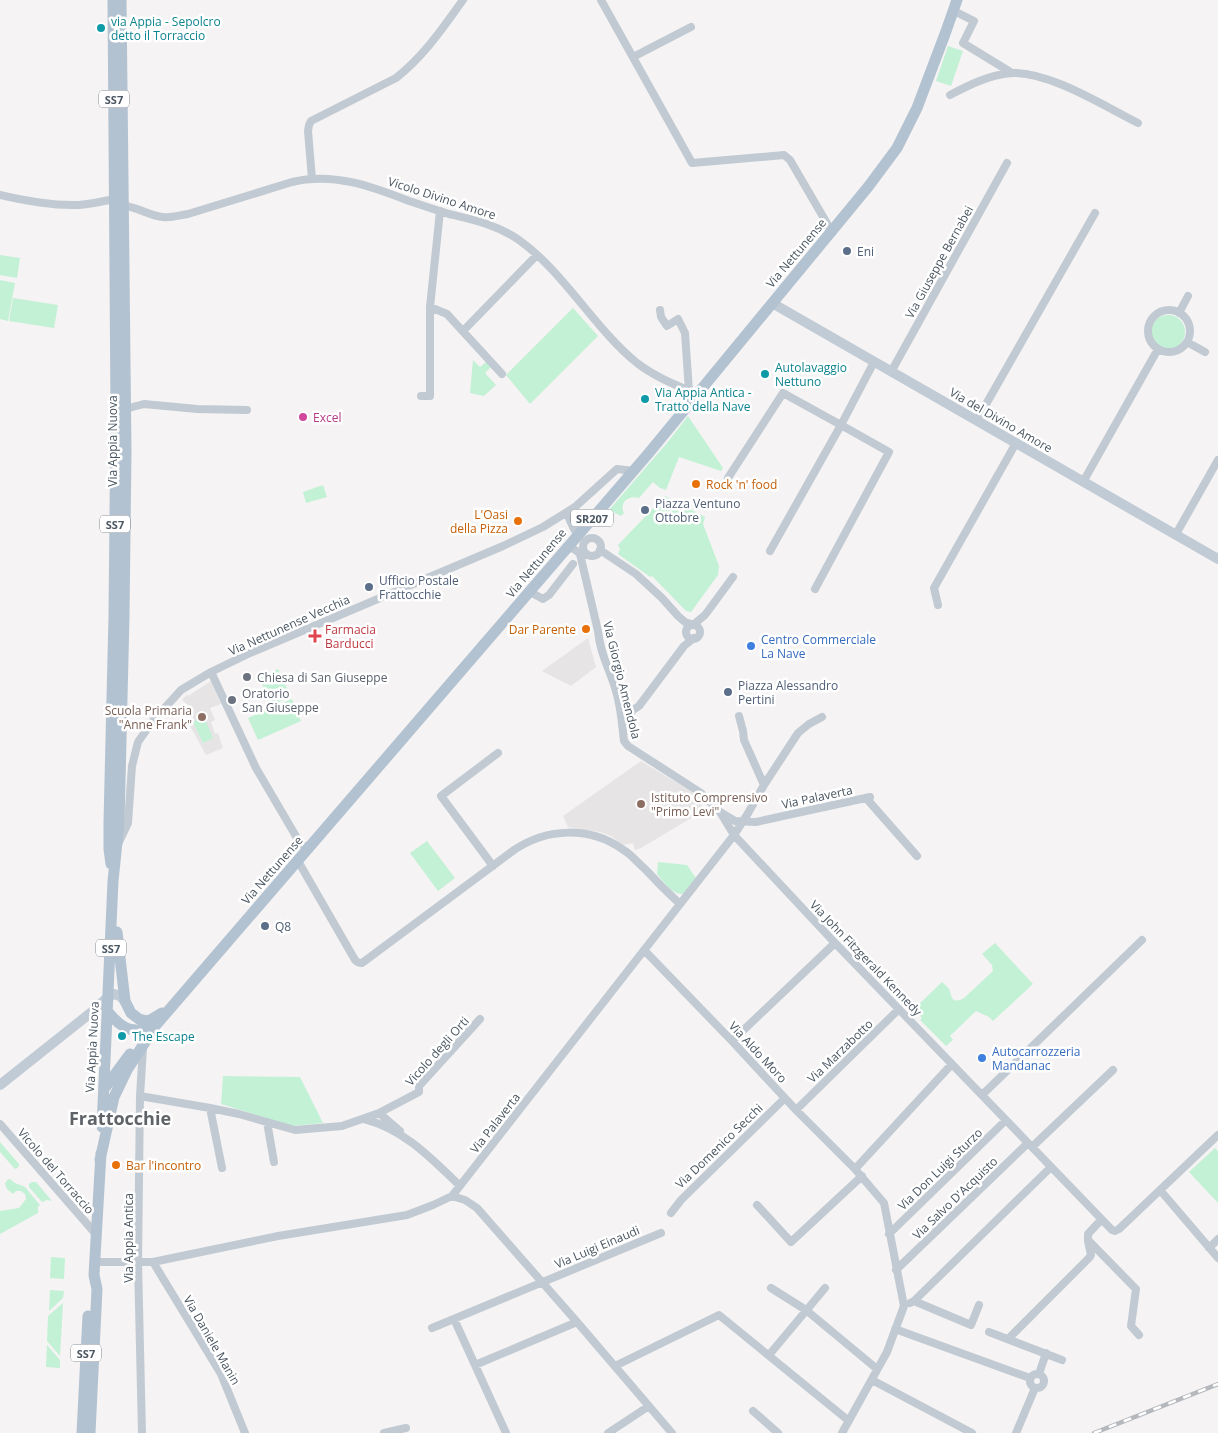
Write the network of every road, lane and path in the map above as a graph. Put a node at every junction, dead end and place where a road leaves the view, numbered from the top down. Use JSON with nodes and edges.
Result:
{"nodes":[{"id":1,"x":113,"y":0,"type":"edge"},
{"id":2,"x":121,"y":0,"type":"edge"},
{"id":3,"x":463,"y":0,"type":"edge"},
{"id":4,"x":601,"y":0,"type":"edge"},
{"id":5,"x":955,"y":5,"type":"edge"},
{"id":6,"x":691,"y":27,"type":"dead end"},
{"id":7,"x":633,"y":57,"type":"junction"},
{"id":8,"x":1012,"y":73,"type":"junction"},
{"id":9,"x":950,"y":95,"type":"dead end"},
{"id":10,"x":1138,"y":123,"type":"dead end"},
{"id":11,"x":1007,"y":163,"type":"dead end"},
{"id":12,"x":312,"y":179,"type":"junction"},
{"id":13,"x":0,"y":195,"type":"edge"},
{"id":14,"x":115,"y":199,"type":"junction"},
{"id":15,"x":124,"y":206,"type":"junction"},
{"id":16,"x":440,"y":211,"type":"junction"},
{"id":17,"x":1094,"y":213,"type":"dead end"},
{"id":18,"x":832,"y":232,"type":"junction"},
{"id":19,"x":537,"y":255,"type":"junction"},
{"id":20,"x":1188,"y":296,"type":"dead end"},
{"id":21,"x":772,"y":303,"type":"junction"},
{"id":22,"x":430,"y":307,"type":"junction"},
{"id":23,"x":660,"y":310,"type":"dead end"},
{"id":24,"x":1179,"y":313,"type":"junction"},
{"id":25,"x":463,"y":331,"type":"junction"},
{"id":26,"x":1187,"y":342,"type":"junction"},
{"id":27,"x":1158,"y":349,"type":"junction"},
{"id":28,"x":1206,"y":352,"type":"dead end"},
{"id":29,"x":874,"y":362,"type":"junction"},
{"id":30,"x":891,"y":372,"type":"junction"},
{"id":31,"x":502,"y":374,"type":"dead end"},
{"id":32,"x":693,"y":393,"type":"junction"},
{"id":33,"x":421,"y":396,"type":"dead end"},
{"id":34,"x":125,"y":408,"type":"junction"},
{"id":35,"x":247,"y":410,"type":"dead end"},
{"id":36,"x":977,"y":420,"type":"junction"},
{"id":37,"x":841,"y":424,"type":"junction"},
{"id":38,"x":1016,"y":443,"type":"junction"},
{"id":39,"x":1218,"y":460,"type":"edge"},
{"id":40,"x":634,"y":471,"type":"junction"},
{"id":41,"x":728,"y":478,"type":"dead end"},
{"id":42,"x":1083,"y":482,"type":"junction"},
{"id":43,"x":566,"y":512,"type":"junction"},
{"id":44,"x":581,"y":531,"type":"junction"},
{"id":45,"x":1176,"y":534,"type":"junction"},
{"id":46,"x":597,"y":540,"type":"junction"},
{"id":47,"x":565,"y":549,"type":"junction"},
{"id":48,"x":600,"y":550,"type":"junction"},
{"id":49,"x":770,"y":552,"type":"dead end"},
{"id":50,"x":1218,"y":559,"type":"edge"},
{"id":51,"x":573,"y":564,"type":"dead end"},
{"id":52,"x":733,"y":577,"type":"dead end"},
{"id":53,"x":815,"y":589,"type":"dead end"},
{"id":54,"x":530,"y":592,"type":"junction"},
{"id":55,"x":938,"y":605,"type":"dead end"},
{"id":56,"x":692,"y":632,"type":"junction"},
{"id":57,"x":211,"y":672,"type":"junction"},
{"id":58,"x":739,"y":716,"type":"dead end"},
{"id":59,"x":822,"y":718,"type":"dead end"},
{"id":60,"x":622,"y":724,"type":"junction"},
{"id":61,"x":498,"y":753,"type":"dead end"},
{"id":62,"x":764,"y":785,"type":"junction"},
{"id":63,"x":720,"y":812,"type":"junction"},
{"id":64,"x":743,"y":822,"type":"junction"},
{"id":65,"x":734,"y":835,"type":"junction"},
{"id":66,"x":118,"y":846,"type":"junction"},
{"id":67,"x":307,"y":850,"type":"junction"},
{"id":68,"x":917,"y":856,"type":"dead end"},
{"id":69,"x":298,"y":861,"type":"junction"},
{"id":70,"x":493,"y":866,"type":"junction"},
{"id":71,"x":113,"y":881,"type":"junction"},
{"id":72,"x":112,"y":900,"type":"junction"},
{"id":73,"x":680,"y":904,"type":"junction"},
{"id":74,"x":1142,"y":940,"type":"dead end"},
{"id":75,"x":834,"y":943,"type":"junction"},
{"id":76,"x":644,"y":950,"type":"junction"},
{"id":77,"x":108,"y":997,"type":"junction"},
{"id":78,"x":125,"y":1001,"type":"junction"},
{"id":79,"x":176,"y":1003,"type":"junction"},
{"id":80,"x":899,"y":1009,"type":"junction"},
{"id":81,"x":93,"y":1011,"type":"junction"},
{"id":82,"x":108,"y":1012,"type":"junction"},
{"id":83,"x":480,"y":1019,"type":"dead end"},
{"id":84,"x":156,"y":1025,"type":"junction"},
{"id":85,"x":732,"y":1041,"type":"junction"},
{"id":86,"x":143,"y":1043,"type":"junction"},
{"id":87,"x":952,"y":1064,"type":"junction"},
{"id":88,"x":1113,"y":1070,"type":"dead end"},
{"id":89,"x":0,"y":1085,"type":"edge"},
{"id":90,"x":104,"y":1088,"type":"junction"},
{"id":91,"x":982,"y":1095,"type":"junction"},
{"id":92,"x":140,"y":1096,"type":"junction"},
{"id":93,"x":785,"y":1098,"type":"junction"},
{"id":94,"x":210,"y":1108,"type":"junction"},
{"id":95,"x":796,"y":1110,"type":"junction"},
{"id":96,"x":379,"y":1113,"type":"junction"},
{"id":97,"x":363,"y":1119,"type":"junction"},
{"id":98,"x":1006,"y":1120,"type":"junction"},
{"id":99,"x":267,"y":1122,"type":"junction"},
{"id":100,"x":0,"y":1124,"type":"edge"},
{"id":101,"x":404,"y":1136,"type":"junction"},
{"id":102,"x":1216,"y":1139,"type":"edge"},
{"id":103,"x":1030,"y":1145,"type":"junction"},
{"id":104,"x":100,"y":1160,"type":"junction"},
{"id":105,"x":274,"y":1162,"type":"dead end"},
{"id":106,"x":1051,"y":1167,"type":"junction"},
{"id":107,"x":222,"y":1168,"type":"dead end"},
{"id":108,"x":855,"y":1169,"type":"junction"},
{"id":109,"x":862,"y":1176,"type":"junction"},
{"id":110,"x":460,"y":1186,"type":"junction"},
{"id":111,"x":1160,"y":1190,"type":"junction"},
{"id":112,"x":452,"y":1196,"type":"junction"},
{"id":113,"x":757,"y":1206,"type":"dead end"},
{"id":114,"x":671,"y":1213,"type":"dead end"},
{"id":115,"x":1101,"y":1220,"type":"junction"},
{"id":116,"x":661,"y":1232,"type":"dead end"},
{"id":117,"x":96,"y":1233,"type":"junction"},
{"id":118,"x":889,"y":1234,"type":"junction"},
{"id":119,"x":1218,"y":1239,"type":"edge"},
{"id":120,"x":1088,"y":1240,"type":"junction"},
{"id":121,"x":1209,"y":1248,"type":"junction"},
{"id":122,"x":1218,"y":1258,"type":"edge"},
{"id":123,"x":95,"y":1262,"type":"junction"},
{"id":124,"x":138,"y":1262,"type":"junction"},
{"id":125,"x":153,"y":1262,"type":"junction"},
{"id":126,"x":896,"y":1270,"type":"junction"},
{"id":127,"x":94,"y":1275,"type":"junction"},
{"id":128,"x":542,"y":1282,"type":"junction"},
{"id":129,"x":771,"y":1288,"type":"dead end"},
{"id":130,"x":825,"y":1288,"type":"dead end"},
{"id":131,"x":914,"y":1301,"type":"junction"},
{"id":132,"x":979,"y":1305,"type":"dead end"},
{"id":133,"x":904,"y":1306,"type":"junction"},
{"id":134,"x":806,"y":1310,"type":"junction"},
{"id":135,"x":454,"y":1319,"type":"junction"},
{"id":136,"x":577,"y":1322,"type":"junction"},
{"id":137,"x":432,"y":1328,"type":"dead end"},
{"id":138,"x":895,"y":1329,"type":"junction"},
{"id":139,"x":990,"y":1332,"type":"dead end"},
{"id":140,"x":1139,"y":1336,"type":"dead end"},
{"id":141,"x":1008,"y":1339,"type":"junction"},
{"id":142,"x":1046,"y":1354,"type":"junction"},
{"id":143,"x":768,"y":1356,"type":"junction"},
{"id":144,"x":1062,"y":1360,"type":"dead end"},
{"id":145,"x":475,"y":1365,"type":"junction"},
{"id":146,"x":615,"y":1366,"type":"junction"},
{"id":147,"x":877,"y":1370,"type":"junction"},
{"id":148,"x":1039,"y":1374,"type":"junction"},
{"id":149,"x":1030,"y":1378,"type":"junction"},
{"id":150,"x":872,"y":1380,"type":"junction"},
{"id":151,"x":1035,"y":1388,"type":"junction"},
{"id":152,"x":649,"y":1406,"type":"junction"},
{"id":153,"x":752,"y":1411,"type":"dead end"},
{"id":154,"x":848,"y":1421,"type":"junction"},
{"id":155,"x":406,"y":1428,"type":"dead end"},
{"id":156,"x":82,"y":1433,"type":"edge"},
{"id":157,"x":90,"y":1433,"type":"edge"},
{"id":158,"x":142,"y":1433,"type":"edge"},
{"id":159,"x":245,"y":1433,"type":"edge"},
{"id":160,"x":384,"y":1433,"type":"edge"},
{"id":161,"x":506,"y":1433,"type":"edge"},
{"id":162,"x":608,"y":1433,"type":"edge"},
{"id":163,"x":672,"y":1433,"type":"edge"},
{"id":164,"x":778,"y":1433,"type":"edge"},
{"id":165,"x":842,"y":1433,"type":"edge"},
{"id":166,"x":972,"y":1433,"type":"edge"},
{"id":167,"x":1016,"y":1433,"type":"edge"}],
"edges":[{"from":1,"to":14,"type":"main road","name":"Via Appia Nuova","number":"SS7"},
{"from":2,"to":15,"type":"main road","name":"Via Appia Nuova","number":"SS7"},
{"from":3,"to":12,"type":"street"},
{"from":4,"to":7,"type":"street"},
{"from":5,"to":8,"type":"street"},
{"from":5,"to":18,"type":"main road","name":"Via Nettunense","number":"SR207"},
{"from":6,"to":7,"type":"street"},
{"from":7,"to":18,"type":"street"},
{"from":8,"to":9,"type":"street"},
{"from":8,"to":10,"type":"street"},
{"from":11,"to":30,"type":"street","name":"Via Giuseppe Bernabei"},
{"from":12,"to":15,"type":"street","name":"Vicolo Divino Amore"},
{"from":12,"to":16,"type":"street","name":"Vicolo Divino Amore"},
{"from":13,"to":14,"type":"street"},
{"from":14,"to":71,"type":"main road","name":"Via Appia Nuova","number":"SS7"},
{"from":15,"to":34,"type":"main road","name":"Via Appia Nuova","number":"SS7"},
{"from":16,"to":19,"type":"street","name":"Vicolo Divino Amore"},
{"from":16,"to":22,"type":"street"},
{"from":17,"to":36,"type":"street"},
{"from":18,"to":21,"type":"main road","name":"Via Nettunense","number":"SR207"},
{"from":19,"to":25,"type":"street"},
{"from":19,"to":32,"type":"street","name":"Vicolo Divino Amore"},
{"from":20,"to":24,"type":"street"},
{"from":21,"to":29,"type":"main road","name":"Via del Divino Amore"},
{"from":21,"to":32,"type":"main road","name":"Via Nettunense","number":"SR207"},
{"from":22,"to":25,"type":"street"},
{"from":22,"to":33,"type":"street"},
{"from":23,"to":32,"type":"street"},
{"from":24,"to":26,"type":"street"},
{"from":24,"to":27,"type":"street"},
{"from":25,"to":31,"type":"street"},
{"from":26,"to":27,"type":"street"},
{"from":26,"to":28,"type":"street"},
{"from":27,"to":42,"type":"street"},
{"from":29,"to":30,"type":"main road","name":"Via del Divino Amore"},
{"from":29,"to":37,"type":"street"},
{"from":30,"to":36,"type":"main road","name":"Via del Divino Amore"},
{"from":32,"to":40,"type":"main road","name":"Via Nettunense","number":"SR207"},
{"from":34,"to":35,"type":"street"},
{"from":34,"to":66,"type":"main road","name":"Via Appia Nuova","number":"SS7"},
{"from":36,"to":38,"type":"main road","name":"Via del Divino Amore"},
{"from":37,"to":41,"type":"street"},
{"from":37,"to":49,"type":"street"},
{"from":37,"to":53,"type":"street"},
{"from":38,"to":42,"type":"main road","name":"Via del Divino Amore"},
{"from":38,"to":55,"type":"street"},
{"from":39,"to":45,"type":"street"},
{"from":40,"to":43,"type":"street","name":"Via Nettunense Vecchia"},
{"from":40,"to":44,"type":"main road","name":"Via Nettunense","number":"SR207"},
{"from":42,"to":45,"type":"main road","name":"Via del Divino Amore"},
{"from":43,"to":44,"type":"street"},
{"from":43,"to":57,"type":"street","name":"Via Nettunense Vecchia"},
{"from":44,"to":46,"type":"street"},
{"from":44,"to":47,"type":"main road","name":"Via Nettunense","number":"SR207"},
{"from":45,"to":50,"type":"main road","name":"Via del Divino Amore"},
{"from":46,"to":48,"type":"street"},
{"from":46,"to":48,"type":"street"},
{"from":47,"to":54,"type":"main road","name":"Via Nettunense","number":"SR207"},
{"from":47,"to":60,"type":"street","name":"Via Giorgio Amendola"},
{"from":48,"to":56,"type":"street"},
{"from":51,"to":54,"type":"street"},
{"from":52,"to":56,"type":"street"},
{"from":54,"to":67,"type":"main road","name":"Via Nettunense","number":"SR207"},
{"from":56,"to":60,"type":"street"},
{"from":57,"to":66,"type":"street","name":"Via Nettunense Vecchia"},
{"from":57,"to":67,"type":"street"},
{"from":58,"to":62,"type":"street"},
{"from":59,"to":62,"type":"street","name":"Via Palaverta"},
{"from":60,"to":63,"type":"street","name":"Via Giorgio Amendola"},
{"from":61,"to":70,"type":"street"},
{"from":62,"to":64,"type":"street","name":"Via Palaverta"},
{"from":63,"to":64,"type":"street","name":"Via Giorgio Amendola"},
{"from":63,"to":65,"type":"street","name":"Via Giorgio Amendola"},
{"from":64,"to":65,"type":"street","name":"Via Palaverta"},
{"from":64,"to":68,"type":"street","name":"Via Palaverta"},
{"from":65,"to":73,"type":"street","name":"Via Palaverta"},
{"from":65,"to":75,"type":"street","name":"Via John Fitzgerald Kennedy"},
{"from":66,"to":71,"type":"main road","name":"Via Appia Nuova","number":"SS7"},
{"from":67,"to":69,"type":"main road","name":"Via Nettunense","number":"SR207"},
{"from":69,"to":70,"type":"street"},
{"from":69,"to":79,"type":"main road","name":"Via Nettunense","number":"SR207"},
{"from":70,"to":73,"type":"street"},
{"from":71,"to":72,"type":"main road","name":"Via Appia Nuova","number":"SS7"},
{"from":72,"to":77,"type":"main road","name":"Via Appia Nuova","number":"SS7"},
{"from":72,"to":78,"type":"main road"},
{"from":73,"to":76,"type":"street","name":"Via Palaverta"},
{"from":74,"to":91,"type":"street"},
{"from":75,"to":80,"type":"street","name":"Via John Fitzgerald Kennedy"},
{"from":75,"to":85,"type":"street"},
{"from":76,"to":85,"type":"street","name":"Via Aldo Moro"},
{"from":76,"to":110,"type":"street","name":"Via Palaverta"},
{"from":77,"to":78,"type":"main road"},
{"from":77,"to":81,"type":"main road"},
{"from":77,"to":82,"type":"main road","name":"Via Appia Nuova","number":"SS7"},
{"from":78,"to":79,"type":"main road"},
{"from":79,"to":84,"type":"main road","name":"Via Nettunense"},
{"from":80,"to":87,"type":"street","name":"Via John Fitzgerald Kennedy"},
{"from":80,"to":95,"type":"street","name":"Via Marzabotto"},
{"from":81,"to":82,"type":"main road"},
{"from":81,"to":89,"type":"main road"},
{"from":82,"to":84,"type":"main road"},
{"from":82,"to":90,"type":"main road","name":"Via Appia Nuova","number":"SS7"},
{"from":83,"to":96,"type":"street","name":"Vicolo degli Orti"},
{"from":84,"to":86,"type":"main road","name":"Via Nettunense"},
{"from":85,"to":93,"type":"street","name":"Via Aldo Moro"},
{"from":86,"to":90,"type":"main road"},
{"from":86,"to":92,"type":"street","name":"Via Appia Antica"},
{"from":86,"to":104,"type":"main road"},
{"from":87,"to":91,"type":"street","name":"Via John Fitzgerald Kennedy"},
{"from":87,"to":108,"type":"street"},
{"from":88,"to":103,"type":"street"},
{"from":90,"to":104,"type":"main road","name":"Via Appia Nuova","number":"SS7"},
{"from":91,"to":98,"type":"street","name":"Via John Fitzgerald Kennedy"},
{"from":92,"to":94,"type":"street","name":"Vicolo degli Orti"},
{"from":92,"to":124,"type":"street","name":"Via Appia Antica"},
{"from":93,"to":95,"type":"street","name":"Via Aldo Moro"},
{"from":93,"to":114,"type":"street","name":"Via Domenico Secchi"},
{"from":94,"to":99,"type":"street","name":"Vicolo degli Orti"},
{"from":94,"to":107,"type":"street"},
{"from":95,"to":108,"type":"street","name":"Via Aldo Moro"},
{"from":96,"to":97,"type":"street","name":"Vicolo degli Orti"},
{"from":96,"to":101,"type":"street"},
{"from":97,"to":99,"type":"street","name":"Vicolo degli Orti"},
{"from":97,"to":101,"type":"street"},
{"from":98,"to":103,"type":"street","name":"Via John Fitzgerald Kennedy"},
{"from":98,"to":118,"type":"street","name":"Via Don Luigi Sturzo"},
{"from":99,"to":105,"type":"street"},
{"from":100,"to":117,"type":"street","name":"Vicolo del Torraccio"},
{"from":101,"to":110,"type":"street"},
{"from":102,"to":111,"type":"street","name":"Via John Fitzgerald Kennedy"},
{"from":103,"to":106,"type":"street","name":"Via John Fitzgerald Kennedy"},
{"from":103,"to":126,"type":"street","name":"Via Salvo D'Acquisto"},
{"from":104,"to":117,"type":"main road","name":"Via Appia Nuova","number":"SS7"},
{"from":106,"to":115,"type":"street","name":"Via John Fitzgerald Kennedy"},
{"from":106,"to":131,"type":"street"},
{"from":108,"to":109,"type":"street","name":"Via Aldo Moro"},
{"from":109,"to":113,"type":"street"},
{"from":109,"to":118,"type":"street","name":"Via Aldo Moro"},
{"from":110,"to":112,"type":"street","name":"Via Palaverta"},
{"from":111,"to":115,"type":"street","name":"Via John Fitzgerald Kennedy"},
{"from":111,"to":121,"type":"street"},
{"from":112,"to":125,"type":"street","name":"Via Palaverta"},
{"from":112,"to":128,"type":"street"},
{"from":115,"to":120,"type":"street"},
{"from":116,"to":128,"type":"street","name":"Via Luigi Einaudi"},
{"from":117,"to":123,"type":"main road","name":"Via Appia Nuova","number":"SS7"},
{"from":118,"to":126,"type":"street","name":"Via Aldo Moro"},
{"from":119,"to":121,"type":"street"},
{"from":120,"to":140,"type":"street"},
{"from":120,"to":141,"type":"street"},
{"from":121,"to":122,"type":"street"},
{"from":123,"to":124,"type":"street","name":"Via Palaverta"},
{"from":123,"to":127,"type":"main road","name":"Via Appia Nuova","number":"SS7"},
{"from":124,"to":125,"type":"street","name":"Via Palaverta"},
{"from":124,"to":158,"type":"street","name":"Via Appia Antica"},
{"from":125,"to":159,"type":"street","name":"Via Daniele Manin"},
{"from":126,"to":133,"type":"street","name":"Via Aldo Moro"},
{"from":127,"to":156,"type":"main road","name":"Via Appia Nuova","number":"SS7"},
{"from":127,"to":157,"type":"main road","name":"Via Appia Nuova","number":"SS7"},
{"from":128,"to":135,"type":"street","name":"Via Luigi Einaudi"},
{"from":128,"to":136,"type":"street"},
{"from":129,"to":134,"type":"street"},
{"from":130,"to":134,"type":"street"},
{"from":131,"to":132,"type":"street"},
{"from":131,"to":133,"type":"street"},
{"from":133,"to":138,"type":"street"},
{"from":134,"to":143,"type":"street"},
{"from":134,"to":147,"type":"street"},
{"from":135,"to":137,"type":"street","name":"Via Luigi Einaudi"},
{"from":135,"to":145,"type":"street"},
{"from":136,"to":145,"type":"street"},
{"from":136,"to":146,"type":"street"},
{"from":138,"to":147,"type":"street"},
{"from":138,"to":149,"type":"street"},
{"from":139,"to":141,"type":"street"},
{"from":141,"to":142,"type":"street"},
{"from":142,"to":144,"type":"street"},
{"from":142,"to":148,"type":"street"},
{"from":143,"to":146,"type":"street"},
{"from":143,"to":154,"type":"street"},
{"from":145,"to":161,"type":"street"},
{"from":146,"to":152,"type":"street"},
{"from":147,"to":150,"type":"street"},
{"from":148,"to":149,"type":"street"},
{"from":148,"to":151,"type":"street"},
{"from":149,"to":151,"type":"street"},
{"from":150,"to":154,"type":"street"},
{"from":150,"to":166,"type":"street"},
{"from":151,"to":167,"type":"street"},
{"from":152,"to":162,"type":"street"},
{"from":152,"to":163,"type":"street"},
{"from":153,"to":164,"type":"street"},
{"from":154,"to":165,"type":"street"},
{"from":155,"to":160,"type":"street"}]}
